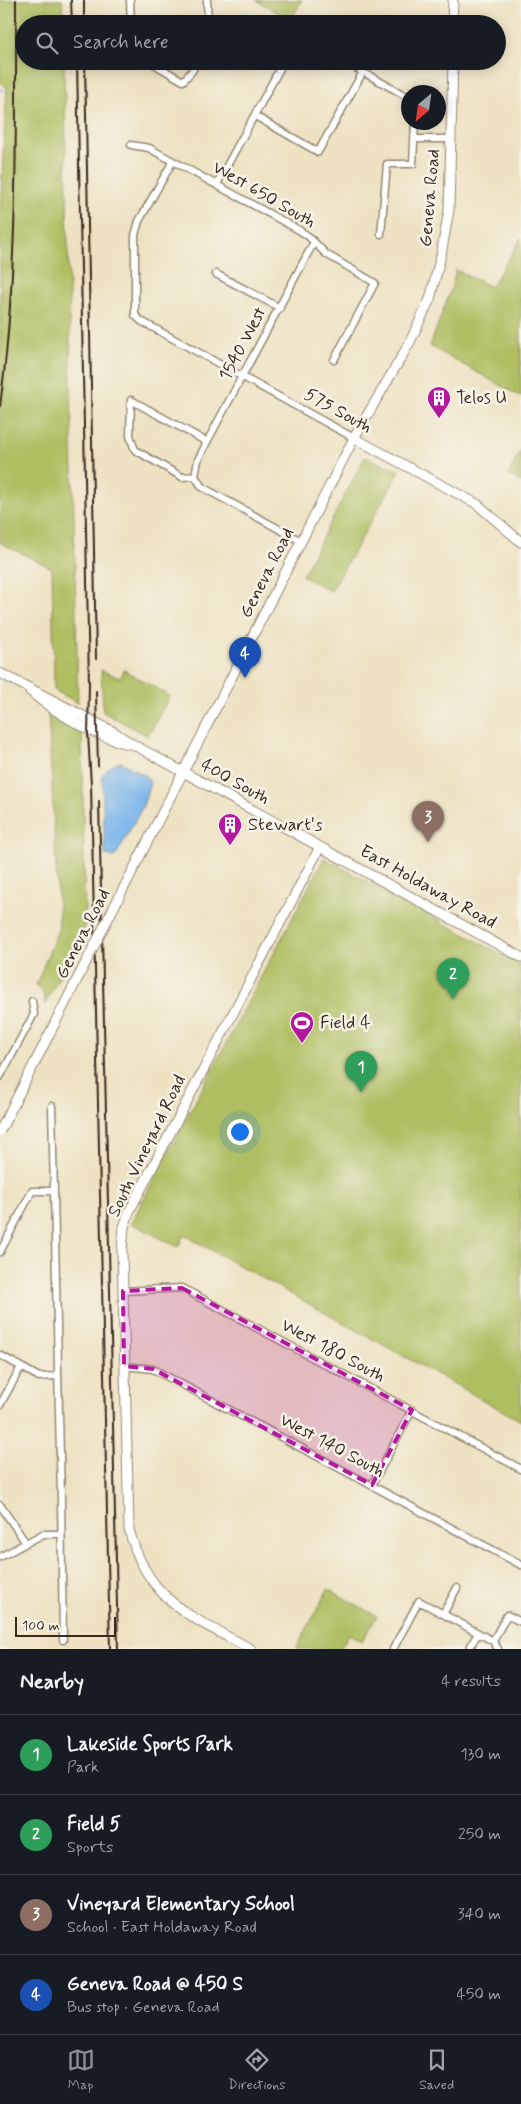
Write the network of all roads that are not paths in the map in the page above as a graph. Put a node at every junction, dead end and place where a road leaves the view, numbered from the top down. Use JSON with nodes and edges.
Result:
{"nodes":[{"id":1,"x":130,"y":0,"type":"edge"},
{"id":2,"x":207,"y":0,"type":"edge"},
{"id":3,"x":453,"y":0,"type":"edge"},
{"id":4,"x":131,"y":15,"type":"edge"},
{"id":5,"x":208,"y":15,"type":"edge"},
{"id":6,"x":452,"y":15,"type":"edge"},
{"id":7,"x":164,"y":70,"type":"edge"},
{"id":8,"x":192,"y":70,"type":"edge"},
{"id":9,"x":279,"y":70,"type":"edge"},
{"id":10,"x":359,"y":70,"type":"edge"},
{"id":11,"x":453,"y":70,"type":"edge"},
{"id":12,"x":363,"y":72,"type":"junction"},
{"id":13,"x":401,"y":93,"type":"edge"},
{"id":14,"x":255,"y":116,"type":"junction"},
{"id":15,"x":415,"y":130,"type":"edge"},
{"id":16,"x":414,"y":139,"type":"junction"},
{"id":17,"x":451,"y":140,"type":"junction"},
{"id":18,"x":131,"y":146,"type":"dead end"},
{"id":19,"x":173,"y":161,"type":"junction"},
{"id":20,"x":217,"y":184,"type":"junction"},
{"id":21,"x":381,"y":234,"type":"dead end"},
{"id":22,"x":314,"y":242,"type":"junction"},
{"id":23,"x":216,"y":274,"type":"dead end"},
{"id":24,"x":280,"y":308,"type":"junction"},
{"id":25,"x":334,"y":360,"type":"dead end"},
{"id":26,"x":243,"y":377,"type":"junction"},
{"id":27,"x":354,"y":438,"type":"junction"},
{"id":28,"x":207,"y":442,"type":"junction"},
{"id":29,"x":195,"y":476,"type":"junction"},
{"id":30,"x":301,"y":541,"type":"junction"},
{"id":31,"x":521,"y":542,"type":"edge"},
{"id":32,"x":0,"y":673,"type":"edge"},
{"id":33,"x":184,"y":772,"type":"junction"},
{"id":34,"x":320,"y":846,"type":"junction"},
{"id":35,"x":521,"y":957,"type":"edge"},
{"id":36,"x":32,"y":1002,"type":"dead end"},
{"id":37,"x":0,"y":1077,"type":"edge"},
{"id":38,"x":52,"y":1106,"type":"dead end"},
{"id":39,"x":0,"y":1131,"type":"edge"},
{"id":40,"x":53,"y":1191,"type":"junction"},
{"id":41,"x":0,"y":1252,"type":"edge"},
{"id":42,"x":123,"y":1290,"type":"junction"},
{"id":43,"x":0,"y":1355,"type":"edge"},
{"id":44,"x":124,"y":1366,"type":"junction"},
{"id":45,"x":21,"y":1367,"type":"junction"},
{"id":46,"x":58,"y":1376,"type":"junction"},
{"id":47,"x":0,"y":1405,"type":"edge"},
{"id":48,"x":412,"y":1410,"type":"junction"},
{"id":49,"x":521,"y":1469,"type":"edge"},
{"id":50,"x":372,"y":1485,"type":"junction"},
{"id":51,"x":0,"y":1505,"type":"edge"},
{"id":52,"x":61,"y":1534,"type":"junction"},
{"id":53,"x":26,"y":1543,"type":"junction"},
{"id":54,"x":0,"y":1558,"type":"edge"},
{"id":55,"x":521,"y":1566,"type":"edge"},
{"id":56,"x":458,"y":1588,"type":"dead end"},
{"id":57,"x":443,"y":1614,"type":"junction"},
{"id":58,"x":521,"y":1622,"type":"edge"},
{"id":59,"x":478,"y":1633,"type":"junction"},
{"id":60,"x":63,"y":1640,"type":"dead end"},
{"id":61,"x":493,"y":1641,"type":"junction"},
{"id":62,"x":251,"y":1649,"type":"edge"},
{"id":63,"x":393,"y":1649,"type":"edge"},
{"id":64,"x":470,"y":1649,"type":"edge"},
{"id":65,"x":498,"y":1649,"type":"edge"}],
"edges":[{"from":1,"to":4,"type":"street"},
{"from":2,"to":5,"type":"street"},
{"from":3,"to":6,"type":"street"},
{"from":7,"to":8,"type":"street"},
{"from":9,"to":14,"type":"street"},
{"from":10,"to":12,"type":"street"},
{"from":11,"to":17,"type":"street","name":"Geneva Road"},
{"from":12,"to":13,"type":"street"},
{"from":12,"to":14,"type":"street"},
{"from":14,"to":20,"type":"street"},
{"from":15,"to":16,"type":"street"},
{"from":16,"to":17,"type":"street"},
{"from":16,"to":21,"type":"street"},
{"from":17,"to":27,"type":"street","name":"Geneva Road"},
{"from":18,"to":19,"type":"street","name":"West 650 South"},
{"from":19,"to":20,"type":"street","name":"West 650 South"},
{"from":19,"to":26,"type":"street","name":"575 South"},
{"from":20,"to":22,"type":"street","name":"West 650 South"},
{"from":22,"to":24,"type":"street","name":"1540 West"},
{"from":22,"to":25,"type":"street","name":"West 650 South"},
{"from":23,"to":24,"type":"street"},
{"from":24,"to":26,"type":"street","name":"1540 West"},
{"from":26,"to":27,"type":"street","name":"575 South"},
{"from":26,"to":28,"type":"street","name":"1540 West"},
{"from":27,"to":30,"type":"street","name":"Geneva Road"},
{"from":27,"to":31,"type":"street","name":"575 South"},
{"from":28,"to":29,"type":"street","name":"1540 West"},
{"from":28,"to":29,"type":"street"},
{"from":29,"to":30,"type":"street"},
{"from":30,"to":33,"type":"street","name":"Geneva Road"},
{"from":32,"to":33,"type":"street","name":"400 South"},
{"from":33,"to":34,"type":"street","name":"400 South"},
{"from":33,"to":39,"type":"street","name":"Geneva Road","bridge":true},
{"from":34,"to":35,"type":"street","name":"East Holdaway Road"},
{"from":34,"to":42,"type":"street","name":"South Vineyard Road"},
{"from":36,"to":37,"type":"street"},
{"from":38,"to":40,"type":"street"},
{"from":40,"to":41,"type":"street"},
{"from":40,"to":46,"type":"street"},
{"from":42,"to":44,"type":"street","name":"South Vineyard Road"},
{"from":42,"to":48,"type":"street","name":"West 180 South"},
{"from":43,"to":45,"type":"street"},
{"from":44,"to":50,"type":"street","name":"West 140 South"},
{"from":44,"to":62,"type":"street","name":"South Vineyard Road"},
{"from":45,"to":46,"type":"street"},
{"from":45,"to":47,"type":"street"},
{"from":46,"to":52,"type":"street"},
{"from":48,"to":49,"type":"street","name":"West 180 South"},
{"from":48,"to":50,"type":"street"},
{"from":50,"to":55,"type":"street","name":"West 140 South"},
{"from":51,"to":53,"type":"street"},
{"from":52,"to":53,"type":"street"},
{"from":52,"to":60,"type":"street"},
{"from":53,"to":54,"type":"street"},
{"from":56,"to":57,"type":"street"},
{"from":57,"to":59,"type":"street"},
{"from":57,"to":63,"type":"street"},
{"from":58,"to":61,"type":"street"},
{"from":59,"to":61,"type":"street"},
{"from":59,"to":64,"type":"street"},
{"from":61,"to":65,"type":"street"}]}
